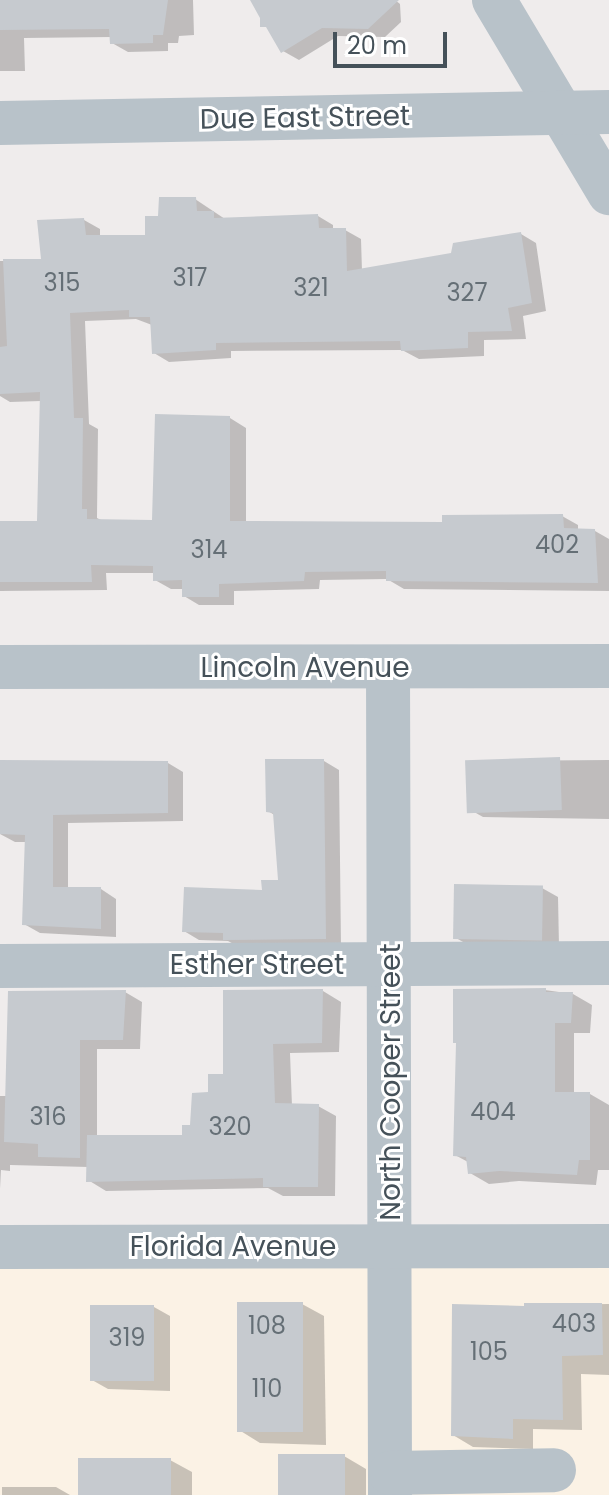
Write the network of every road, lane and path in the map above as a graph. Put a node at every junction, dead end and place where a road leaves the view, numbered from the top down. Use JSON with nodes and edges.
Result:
{"nodes":[{"id":1,"x":494,"y":0,"type":"edge"},
{"id":2,"x":609,"y":112,"type":"edge"},
{"id":3,"x":561,"y":113,"type":"junction"},
{"id":4,"x":0,"y":123,"type":"edge"},
{"id":5,"x":609,"y":193,"type":"edge"},
{"id":6,"x":609,"y":666,"type":"edge"},
{"id":7,"x":0,"y":667,"type":"edge"},
{"id":8,"x":388,"y":668,"type":"junction"},
{"id":9,"x":609,"y":963,"type":"edge"},
{"id":10,"x":391,"y":964,"type":"junction"},
{"id":11,"x":0,"y":966,"type":"edge"},
{"id":12,"x":609,"y":1246,"type":"edge"},
{"id":13,"x":0,"y":1247,"type":"edge"},
{"id":14,"x":391,"y":1247,"type":"junction"},
{"id":15,"x":554,"y":1470,"type":"dead end"},
{"id":16,"x":390,"y":1484,"type":"edge"}],
"edges":[{"from":1,"to":3,"type":"street"},
{"from":2,"to":3,"type":"street","name":"Due East Street"},
{"from":3,"to":4,"type":"street","name":"Due East Street"},
{"from":3,"to":5,"type":"street"},
{"from":6,"to":8,"type":"street","name":"Lincoln Avenue"},
{"from":7,"to":8,"type":"street","name":"Lincoln Avenue"},
{"from":8,"to":10,"type":"street","name":"North Cooper Street"},
{"from":9,"to":10,"type":"street","name":"Esther Street"},
{"from":10,"to":11,"type":"street","name":"Esther Street"},
{"from":10,"to":14,"type":"street","name":"North Cooper Street"},
{"from":12,"to":14,"type":"street","name":"Florida Avenue"},
{"from":13,"to":14,"type":"street","name":"Florida Avenue"},
{"from":14,"to":16,"type":"street","name":"North Cooper Street"},
{"from":15,"to":16,"type":"street"}]}
